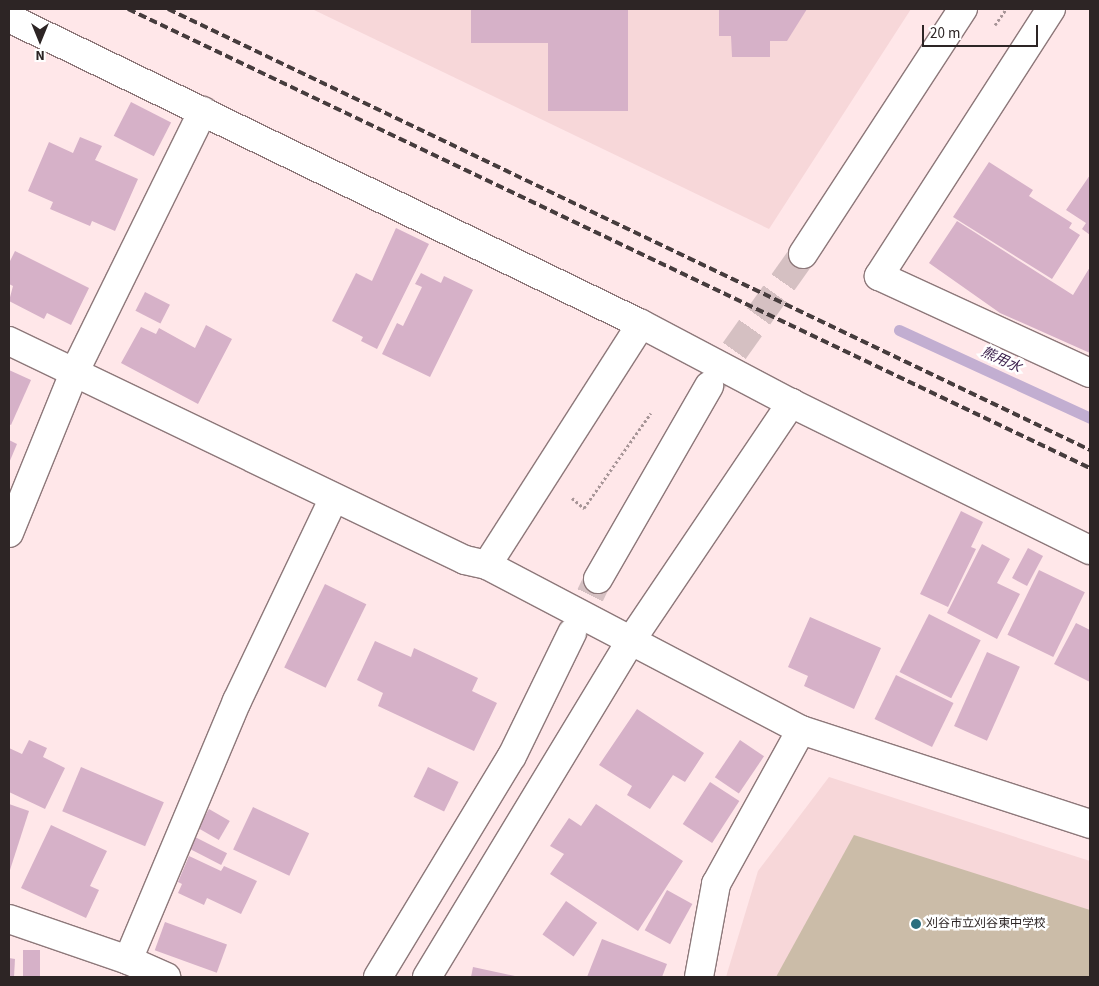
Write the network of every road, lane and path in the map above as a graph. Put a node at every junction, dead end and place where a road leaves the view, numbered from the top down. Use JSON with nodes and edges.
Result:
{"nodes":[{"id":1,"x":963,"y":9,"type":"edge"},
{"id":2,"x":1050,"y":9,"type":"edge"},
{"id":3,"x":9,"y":18,"type":"edge"},
{"id":4,"x":203,"y":111,"type":"junction"},
{"id":5,"x":803,"y":254,"type":"tunnel mouth"},
{"id":6,"x":641,"y":324,"type":"junction"},
{"id":7,"x":9,"y":341,"type":"edge"},
{"id":8,"x":74,"y":373,"type":"junction"},
{"id":9,"x":1090,"y":373,"type":"edge"},
{"id":10,"x":709,"y":386,"type":"tunnel mouth"},
{"id":11,"x":791,"y":404,"type":"junction"},
{"id":12,"x":653,"y":410,"type":"dead end"},
{"id":13,"x":576,"y":492,"type":"dead end"},
{"id":14,"x":334,"y":498,"type":"junction"},
{"id":15,"x":9,"y":533,"type":"edge"},
{"id":16,"x":1090,"y":550,"type":"edge"},
{"id":17,"x":487,"y":565,"type":"junction"},
{"id":18,"x":598,"y":579,"type":"tunnel mouth"},
{"id":19,"x":572,"y":633,"type":"tunnel mouth"},
{"id":20,"x":632,"y":639,"type":"junction"},
{"id":21,"x":801,"y":730,"type":"junction"},
{"id":22,"x":1090,"y":824,"type":"edge"},
{"id":23,"x":9,"y":919,"type":"edge"},
{"id":24,"x":128,"y":960,"type":"junction"},
{"id":25,"x":166,"y":977,"type":"edge"},
{"id":26,"x":378,"y":977,"type":"edge"},
{"id":27,"x":427,"y":977,"type":"edge"},
{"id":28,"x":699,"y":977,"type":"edge"}],
"edges":[{"from":1,"to":5,"type":"street"},
{"from":2,"to":9,"type":"street"},
{"from":3,"to":4,"type":"street"},
{"from":4,"to":6,"type":"street"},
{"from":4,"to":8,"type":"street"},
{"from":6,"to":11,"type":"street"},
{"from":6,"to":17,"type":"street"},
{"from":7,"to":8,"type":"street"},
{"from":8,"to":14,"type":"street"},
{"from":8,"to":15,"type":"street"},
{"from":10,"to":18,"type":"street"},
{"from":11,"to":16,"type":"street"},
{"from":11,"to":20,"type":"street"},
{"from":12,"to":13,"type":"path"},
{"from":14,"to":17,"type":"street"},
{"from":14,"to":24,"type":"street"},
{"from":17,"to":20,"type":"street"},
{"from":19,"to":26,"type":"street"},
{"from":20,"to":21,"type":"street"},
{"from":20,"to":27,"type":"street"},
{"from":21,"to":22,"type":"street"},
{"from":21,"to":28,"type":"street"},
{"from":23,"to":24,"type":"street"},
{"from":24,"to":25,"type":"street"}]}
